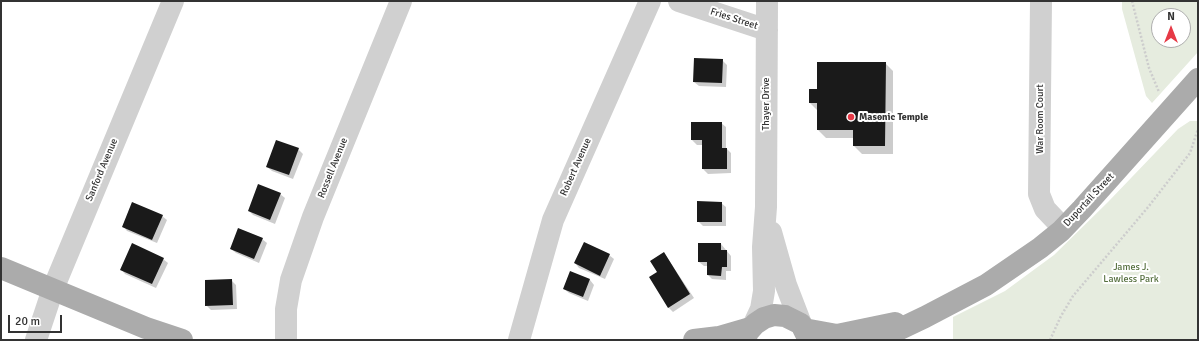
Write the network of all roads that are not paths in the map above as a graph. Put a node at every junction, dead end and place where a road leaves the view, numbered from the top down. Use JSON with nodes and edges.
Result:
{"nodes":[{"id":1,"x":173,"y":1,"type":"edge"},
{"id":2,"x":400,"y":1,"type":"edge"},
{"id":3,"x":650,"y":1,"type":"edge"},
{"id":4,"x":679,"y":1,"type":"edge"},
{"id":5,"x":767,"y":1,"type":"edge"},
{"id":6,"x":1040,"y":1,"type":"edge"},
{"id":7,"x":767,"y":30,"type":"junction"},
{"id":8,"x":1197,"y":81,"type":"edge"},
{"id":9,"x":766,"y":207,"type":"junction"},
{"id":10,"x":1063,"y":228,"type":"junction"},
{"id":11,"x":1,"y":268,"type":"edge"},
{"id":12,"x":53,"y":289,"type":"junction"},
{"id":13,"x":960,"y":298,"type":"junction"},
{"id":14,"x":750,"y":331,"type":"edge"},
{"id":15,"x":805,"y":331,"type":"edge"},
{"id":16,"x":36,"y":340,"type":"edge"},
{"id":17,"x":182,"y":340,"type":"edge"},
{"id":18,"x":286,"y":340,"type":"edge"},
{"id":19,"x":519,"y":340,"type":"edge"},
{"id":20,"x":694,"y":340,"type":"edge"},
{"id":21,"x":877,"y":340,"type":"edge"}],
"edges":[{"from":1,"to":12,"type":"street","name":"Sanford Avenue"},
{"from":2,"to":18,"type":"street","name":"Rossell Avenue"},
{"from":3,"to":19,"type":"street","name":"Robert Avenue"},
{"from":4,"to":7,"type":"street","name":"Fries Street"},
{"from":5,"to":7,"type":"street","name":"Thayer Drive"},
{"from":6,"to":10,"type":"street","name":"War Room Court"},
{"from":7,"to":9,"type":"street","name":"Thayer Drive"},
{"from":8,"to":10,"type":"main road","name":"Duportail Street"},
{"from":9,"to":14,"type":"street","name":"Thayer Drive"},
{"from":9,"to":15,"type":"street","name":"Thayer Drive"},
{"from":10,"to":13,"type":"main road","name":"Duportail Street"},
{"from":11,"to":12,"type":"main road"},
{"from":12,"to":16,"type":"street","name":"Sanford Avenue"},
{"from":12,"to":17,"type":"main road"},
{"from":13,"to":15,"type":"main road","name":"Duportail Street"},
{"from":13,"to":21,"type":"main road","name":"Duportail Street"},
{"from":14,"to":15,"type":"main road","name":"Duportail Street"},
{"from":14,"to":20,"type":"main road"}]}
